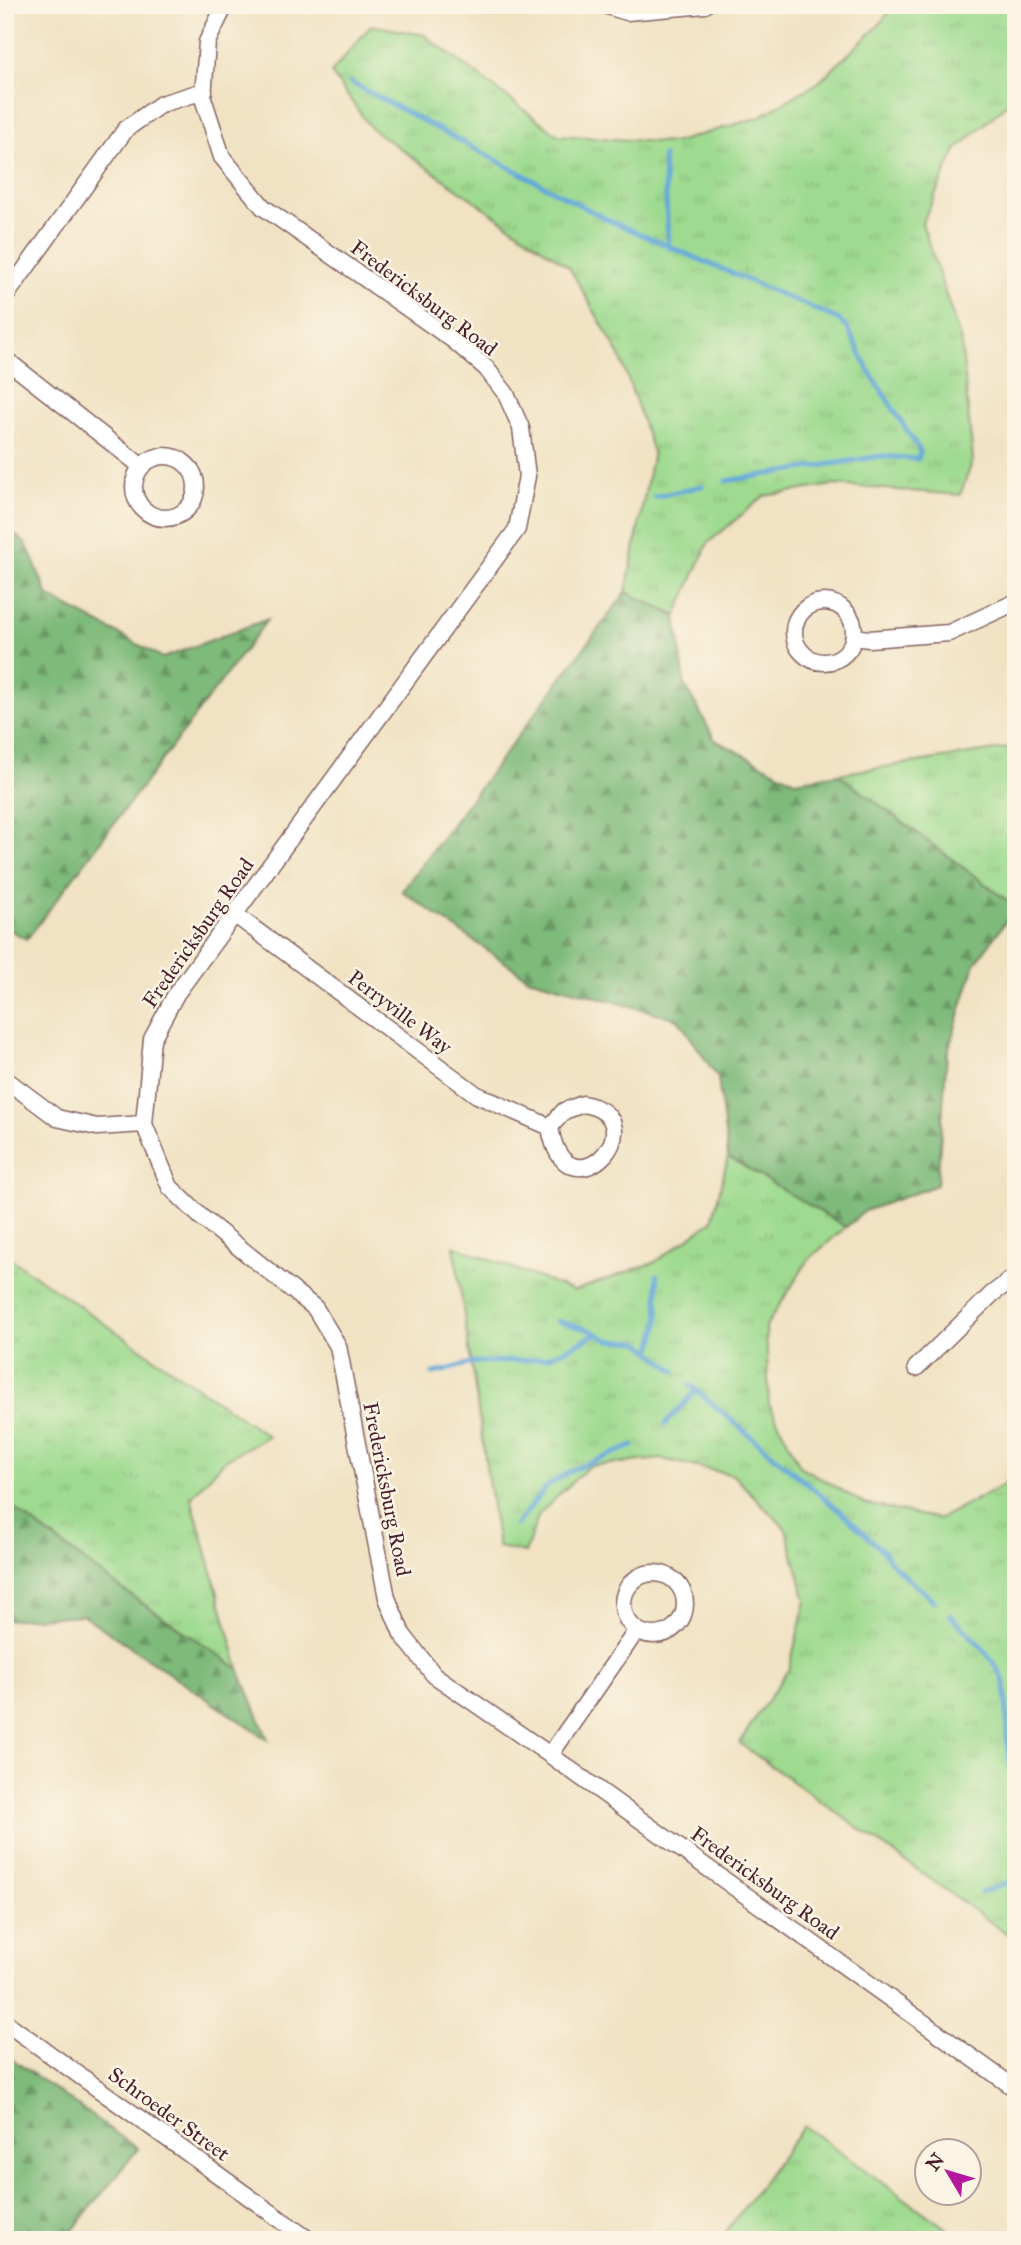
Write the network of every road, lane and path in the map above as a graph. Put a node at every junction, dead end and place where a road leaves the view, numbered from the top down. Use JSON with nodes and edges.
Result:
{"nodes":[{"id":1,"x":225,"y":5,"type":"edge"},
{"id":2,"x":604,"y":5,"type":"edge"},
{"id":3,"x":705,"y":5,"type":"edge"},
{"id":4,"x":204,"y":91,"type":"junction"},
{"id":5,"x":5,"y":297,"type":"edge"},
{"id":6,"x":5,"y":359,"type":"edge"},
{"id":7,"x":141,"y":466,"type":"dead end"},
{"id":8,"x":1016,"y":602,"type":"edge"},
{"id":9,"x":854,"y":637,"type":"dead end"},
{"id":10,"x":234,"y":914,"type":"junction"},
{"id":11,"x":5,"y":1079,"type":"edge"},
{"id":12,"x":144,"y":1125,"type":"junction"},
{"id":13,"x":550,"y":1127,"type":"dead end"},
{"id":14,"x":1016,"y":1276,"type":"edge"},
{"id":15,"x":916,"y":1368,"type":"dead end"},
{"id":16,"x":637,"y":1630,"type":"dead end"},
{"id":17,"x":550,"y":1755,"type":"junction"},
{"id":18,"x":5,"y":2022,"type":"edge"},
{"id":19,"x":1016,"y":2089,"type":"edge"},
{"id":20,"x":309,"y":2240,"type":"edge"}],
"edges":[{"from":1,"to":4,"type":"street","name":"Fredericksburg Road"},
{"from":2,"to":3,"type":"street"},
{"from":4,"to":5,"type":"street"},
{"from":4,"to":10,"type":"street","name":"Fredericksburg Road"},
{"from":6,"to":7,"type":"street"},
{"from":8,"to":9,"type":"street"},
{"from":10,"to":12,"type":"street","name":"Fredericksburg Road"},
{"from":10,"to":13,"type":"street","name":"Perryville Way"},
{"from":11,"to":12,"type":"street"},
{"from":12,"to":17,"type":"street","name":"Fredericksburg Road"},
{"from":14,"to":15,"type":"street"},
{"from":16,"to":17,"type":"street"},
{"from":17,"to":19,"type":"street","name":"Fredericksburg Road"},
{"from":18,"to":20,"type":"street","name":"Schroeder Street"}]}
